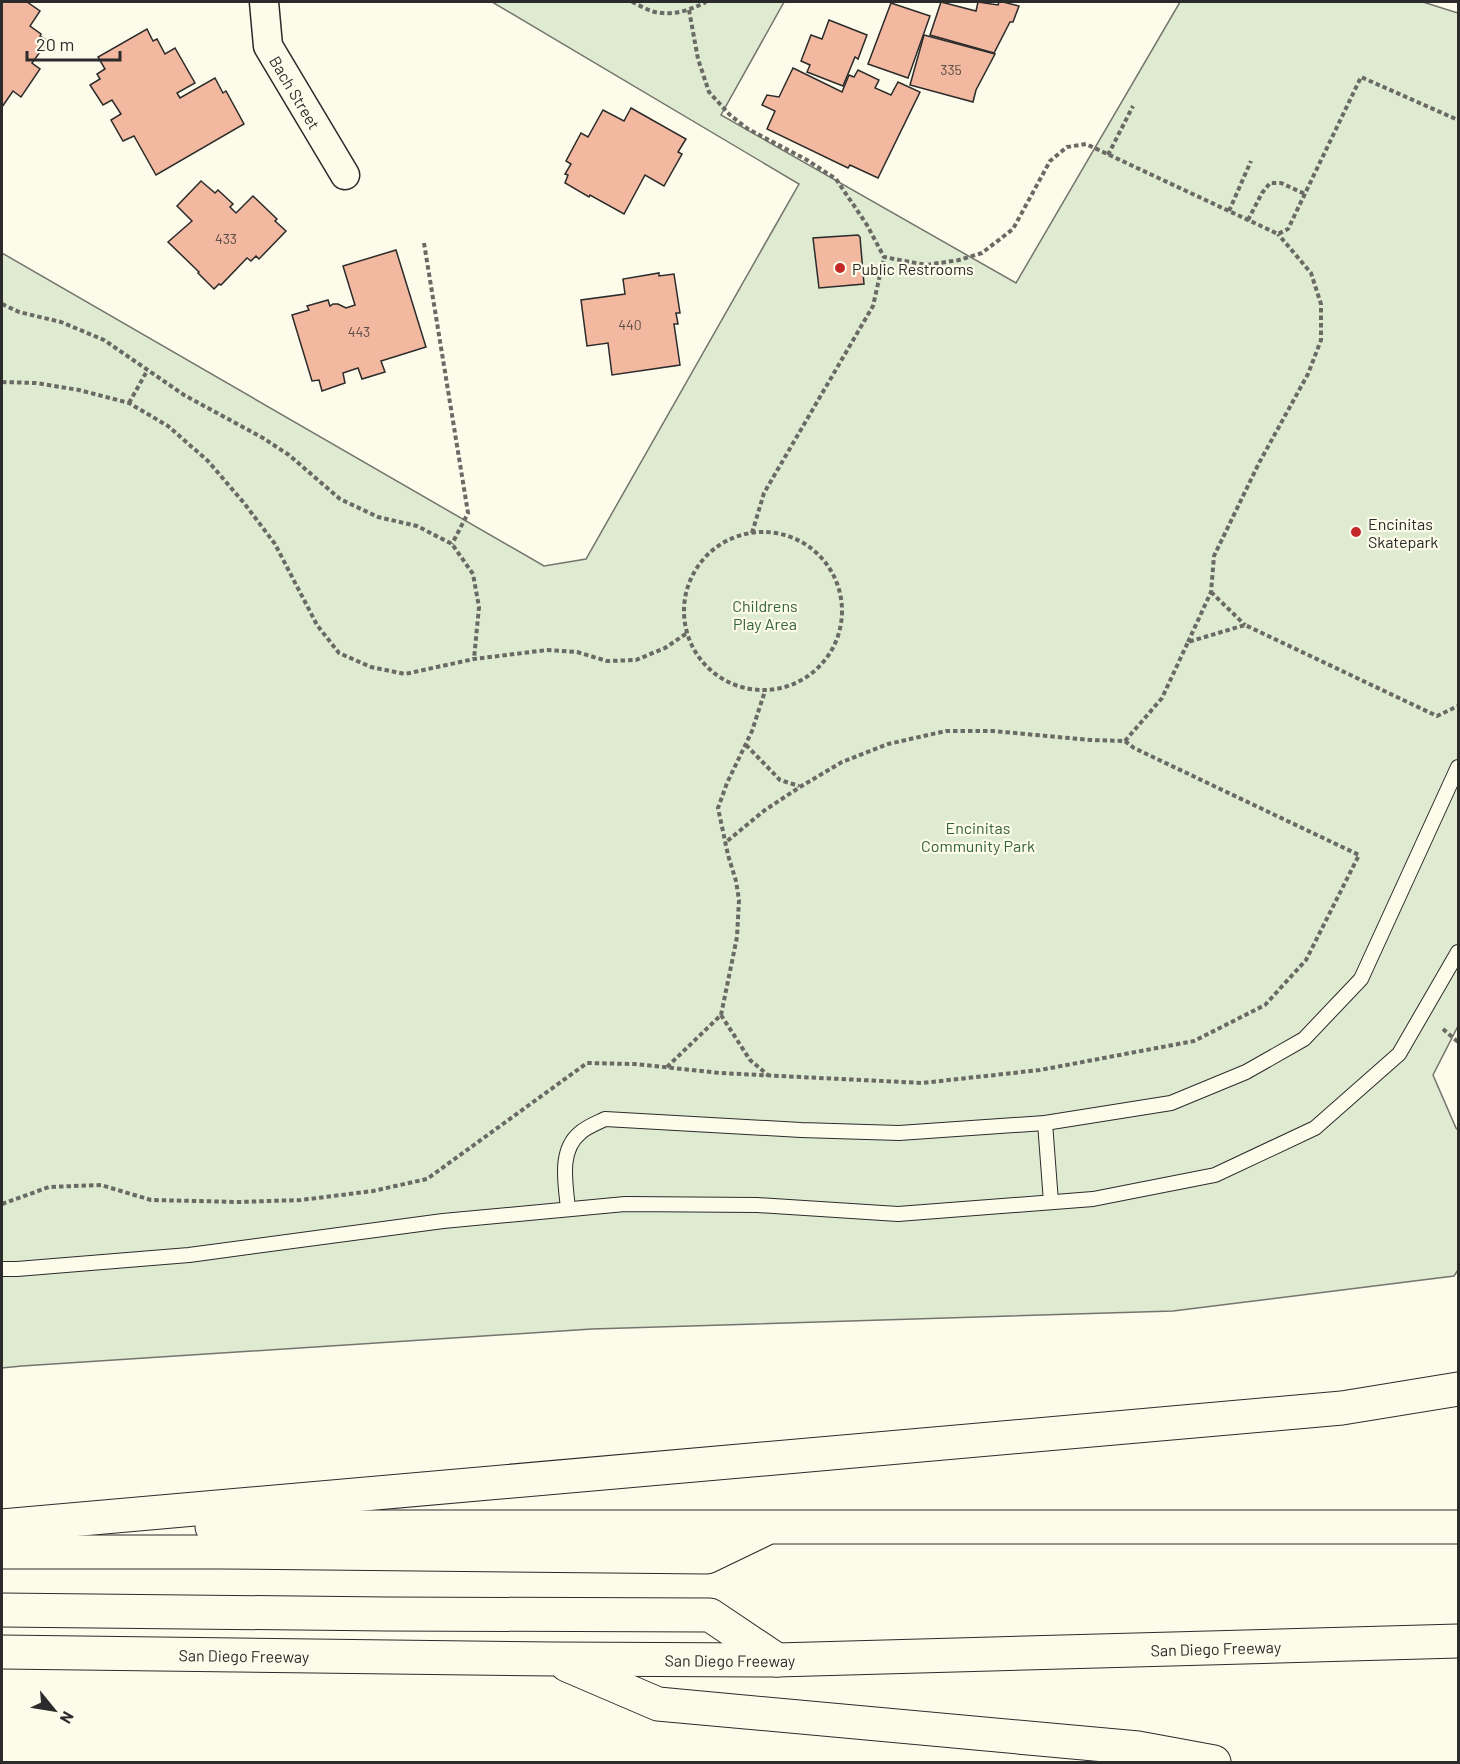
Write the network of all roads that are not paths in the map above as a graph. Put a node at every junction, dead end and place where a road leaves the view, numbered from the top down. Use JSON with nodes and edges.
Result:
{"nodes":[{"id":1,"x":264,"y":2,"type":"edge"},
{"id":2,"x":345,"y":176,"type":"dead end"},
{"id":3,"x":1458,"y":767,"type":"edge"},
{"id":4,"x":1458,"y":952,"type":"edge"},
{"id":5,"x":1046,"y":1123,"type":"junction"},
{"id":6,"x":1051,"y":1202,"type":"junction"},
{"id":7,"x":568,"y":1209,"type":"junction"},
{"id":8,"x":2,"y":1269,"type":"edge"},
{"id":9,"x":1458,"y":1389,"type":"edge"},
{"id":10,"x":2,"y":1527,"type":"edge"},
{"id":11,"x":770,"y":1527,"type":"junction"},
{"id":12,"x":1458,"y":1527,"type":"edge"},
{"id":13,"x":2,"y":1552,"type":"edge"},
{"id":14,"x":2,"y":1610,"type":"edge"},
{"id":15,"x":1458,"y":1641,"type":"edge"},
{"id":16,"x":2,"y":1652,"type":"edge"},
{"id":17,"x":554,"y":1659,"type":"junction"},
{"id":18,"x":777,"y":1660,"type":"junction"},
{"id":19,"x":1214,"y":1762,"type":"edge"}],
"edges":[{"from":1,"to":2,"type":"street","name":"Bach Street"},
{"from":3,"to":5,"type":"lane"},
{"from":4,"to":6,"type":"lane"},
{"from":5,"to":6,"type":"lane"},
{"from":5,"to":7,"type":"lane"},
{"from":6,"to":7,"type":"lane"},
{"from":7,"to":8,"type":"lane"},
{"from":9,"to":10,"type":"highway"},
{"from":10,"to":11,"type":"highway"},
{"from":11,"to":12,"type":"highway"},
{"from":11,"to":13,"type":"highway"},
{"from":14,"to":18,"type":"highway"},
{"from":15,"to":18,"type":"highway","name":"San Diego Freeway"},
{"from":16,"to":17,"type":"highway","name":"San Diego Freeway"},
{"from":17,"to":18,"type":"highway","name":"San Diego Freeway"},
{"from":17,"to":19,"type":"highway"}]}
